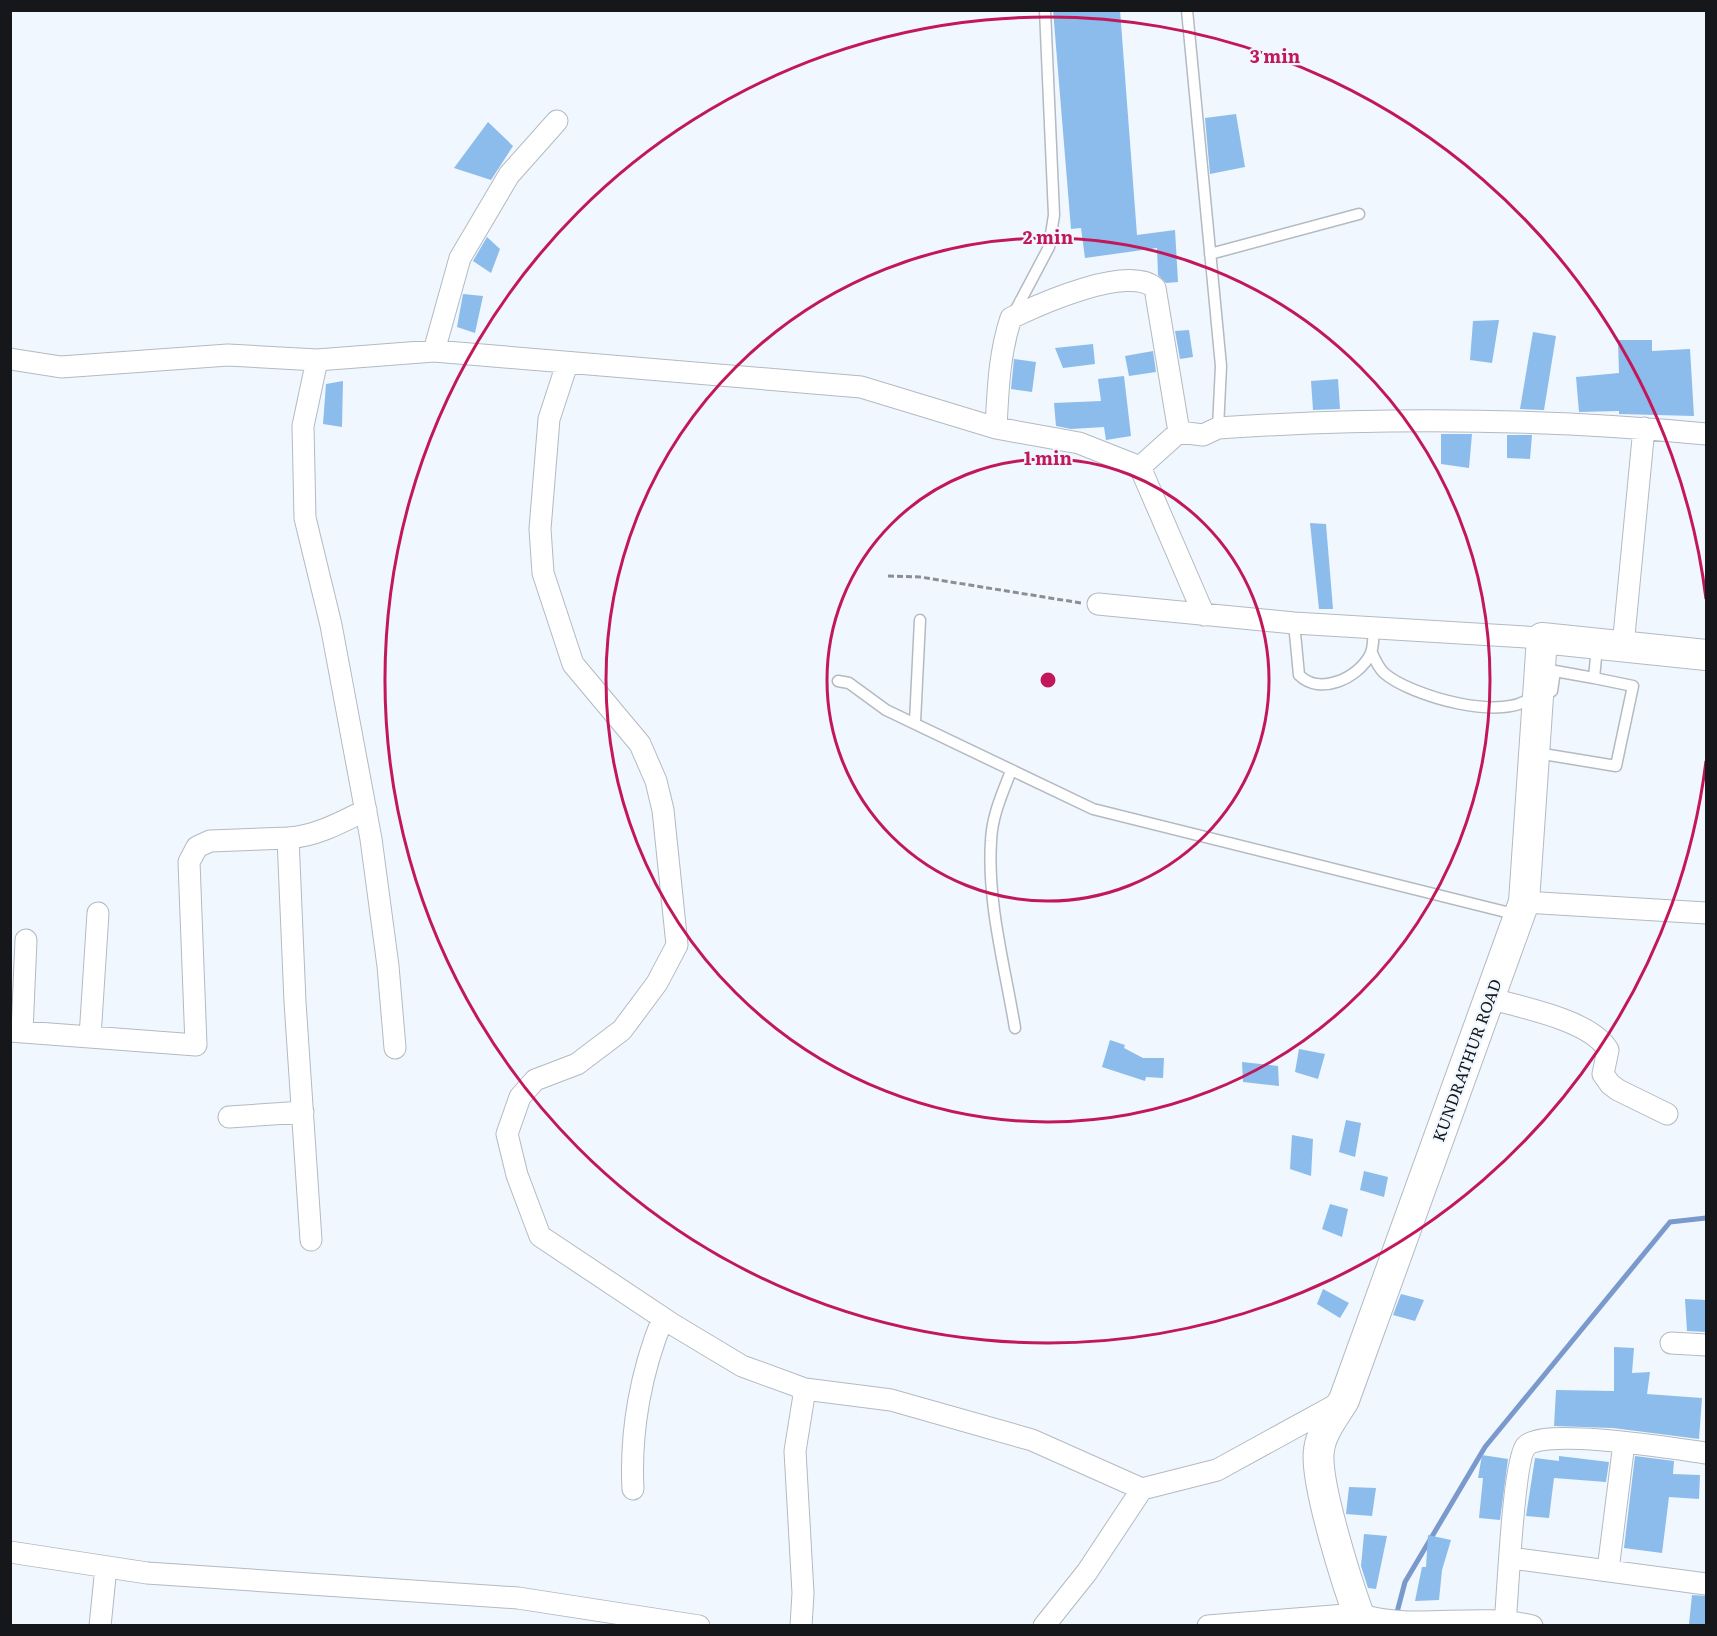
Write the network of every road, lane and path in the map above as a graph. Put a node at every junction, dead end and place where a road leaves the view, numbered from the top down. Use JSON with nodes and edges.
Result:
{"nodes":[{"id":1,"x":1045,"y":10,"type":"edge"},
{"id":2,"x":1188,"y":10,"type":"edge"},
{"id":3,"x":556,"y":121,"type":"dead end"},
{"id":4,"x":1359,"y":214,"type":"dead end"},
{"id":5,"x":1210,"y":254,"type":"junction"},
{"id":6,"x":1011,"y":318,"type":"junction"},
{"id":7,"x":434,"y":351,"type":"junction"},
{"id":8,"x":10,"y":359,"type":"edge"},
{"id":9,"x":317,"y":360,"type":"junction"},
{"id":10,"x":567,"y":364,"type":"junction"},
{"id":11,"x":996,"y":428,"type":"junction"},
{"id":12,"x":1218,"y":428,"type":"junction"},
{"id":13,"x":1644,"y":428,"type":"junction"},
{"id":14,"x":1179,"y":432,"type":"junction"},
{"id":15,"x":1707,"y":434,"type":"edge"},
{"id":16,"x":1140,"y":467,"type":"junction"},
{"id":17,"x":888,"y":576,"type":"dead end"},
{"id":18,"x":1098,"y":604,"type":"joint"},
{"id":19,"x":1204,"y":615,"type":"junction"},
{"id":20,"x":920,"y":620,"type":"dead end"},
{"id":21,"x":1294,"y":623,"type":"junction"},
{"id":22,"x":1374,"y":628,"type":"junction"},
{"id":23,"x":1542,"y":638,"type":"junction"},
{"id":24,"x":1610,"y":645,"type":"junction"},
{"id":25,"x":1372,"y":653,"type":"junction"},
{"id":26,"x":1707,"y":655,"type":"edge"},
{"id":27,"x":1594,"y":678,"type":"junction"},
{"id":28,"x":838,"y":681,"type":"dead end"},
{"id":29,"x":1544,"y":697,"type":"junction"},
{"id":30,"x":1548,"y":718,"type":"dead end"},
{"id":31,"x":915,"y":722,"type":"junction"},
{"id":32,"x":1011,"y":771,"type":"junction"},
{"id":33,"x":366,"y":810,"type":"junction"},
{"id":34,"x":288,"y":838,"type":"junction"},
{"id":35,"x":1521,"y":909,"type":"junction"},
{"id":36,"x":98,"y":913,"type":"dead end"},
{"id":37,"x":1707,"y":913,"type":"edge"},
{"id":38,"x":26,"y":940,"type":"dead end"},
{"id":39,"x":1488,"y":998,"type":"junction"},
{"id":40,"x":1015,"y":1028,"type":"dead end"},
{"id":41,"x":16,"y":1031,"type":"edge"},
{"id":42,"x":90,"y":1037,"type":"junction"},
{"id":43,"x":395,"y":1048,"type":"dead end"},
{"id":44,"x":303,"y":1112,"type":"junction"},
{"id":45,"x":1667,"y":1114,"type":"dead end"},
{"id":46,"x":229,"y":1117,"type":"dead end"},
{"id":47,"x":311,"y":1239,"type":"dead end"},
{"id":48,"x":663,"y":1318,"type":"junction"},
{"id":49,"x":1671,"y":1342,"type":"dead end"},
{"id":50,"x":1707,"y":1345,"type":"edge"},
{"id":51,"x":805,"y":1389,"type":"junction"},
{"id":52,"x":1344,"y":1400,"type":"junction"},
{"id":53,"x":1624,"y":1443,"type":"junction"},
{"id":54,"x":1707,"y":1453,"type":"edge"},
{"id":55,"x":633,"y":1489,"type":"dead end"},
{"id":56,"x":1142,"y":1489,"type":"junction"},
{"id":57,"x":10,"y":1552,"type":"edge"},
{"id":58,"x":1511,"y":1558,"type":"junction"},
{"id":59,"x":106,"y":1566,"type":"junction"},
{"id":60,"x":1608,"y":1570,"type":"junction"},
{"id":61,"x":1707,"y":1584,"type":"edge"},
{"id":62,"x":1367,"y":1620,"type":"edge"},
{"id":63,"x":1505,"y":1623,"type":"junction"},
{"id":64,"x":100,"y":1626,"type":"edge"},
{"id":65,"x":699,"y":1626,"type":"edge"},
{"id":66,"x":801,"y":1626,"type":"edge"},
{"id":67,"x":1044,"y":1626,"type":"edge"},
{"id":68,"x":1208,"y":1626,"type":"edge"},
{"id":69,"x":1532,"y":1626,"type":"edge"}],
"edges":[{"from":1,"to":6,"type":"lane"},
{"from":2,"to":5,"type":"lane"},
{"from":3,"to":7,"type":"street"},
{"from":4,"to":5,"type":"lane"},
{"from":5,"to":12,"type":"lane"},
{"from":6,"to":11,"type":"street"},
{"from":6,"to":14,"type":"street"},
{"from":7,"to":9,"type":"street"},
{"from":7,"to":10,"type":"street"},
{"from":8,"to":9,"type":"street"},
{"from":9,"to":33,"type":"street"},
{"from":10,"to":11,"type":"street"},
{"from":10,"to":48,"type":"street"},
{"from":11,"to":16,"type":"street"},
{"from":12,"to":13,"type":"street"},
{"from":12,"to":14,"type":"street"},
{"from":13,"to":15,"type":"street"},
{"from":13,"to":24,"type":"street"},
{"from":14,"to":16,"type":"street"},
{"from":16,"to":19,"type":"street"},
{"from":17,"to":18,"type":"path"},
{"from":18,"to":19,"type":"street"},
{"from":19,"to":21,"type":"street"},
{"from":20,"to":31,"type":"lane"},
{"from":21,"to":22,"type":"street"},
{"from":21,"to":25,"type":"lane"},
{"from":22,"to":23,"type":"street"},
{"from":22,"to":25,"type":"lane"},
{"from":23,"to":24,"type":"street"},
{"from":23,"to":29,"type":"street","name":"KUNDRATHUR ROAD"},
{"from":24,"to":26,"type":"street"},
{"from":24,"to":27,"type":"lane"},
{"from":25,"to":29,"type":"lane"},
{"from":27,"to":29,"type":"lane"},
{"from":27,"to":30,"type":"lane"},
{"from":28,"to":31,"type":"lane"},
{"from":29,"to":35,"type":"street","name":"KUNDRATHUR ROAD"},
{"from":31,"to":32,"type":"lane"},
{"from":32,"to":35,"type":"lane"},
{"from":32,"to":40,"type":"lane"},
{"from":33,"to":34,"type":"street"},
{"from":33,"to":43,"type":"street"},
{"from":34,"to":42,"type":"street"},
{"from":34,"to":44,"type":"street"},
{"from":35,"to":37,"type":"street"},
{"from":35,"to":39,"type":"street","name":"KUNDRATHUR ROAD"},
{"from":36,"to":42,"type":"street"},
{"from":38,"to":41,"type":"street"},
{"from":39,"to":45,"type":"street"},
{"from":39,"to":52,"type":"street","name":"KUNDRATHUR ROAD"},
{"from":41,"to":42,"type":"street"},
{"from":44,"to":46,"type":"street"},
{"from":44,"to":47,"type":"street"},
{"from":48,"to":51,"type":"street"},
{"from":48,"to":55,"type":"street"},
{"from":49,"to":50,"type":"street"},
{"from":51,"to":56,"type":"street"},
{"from":51,"to":66,"type":"street"},
{"from":52,"to":56,"type":"street"},
{"from":52,"to":62,"type":"street","name":"KUNDRATHUR ROAD"},
{"from":53,"to":54,"type":"street"},
{"from":53,"to":58,"type":"street"},
{"from":53,"to":60,"type":"street"},
{"from":56,"to":67,"type":"street"},
{"from":57,"to":59,"type":"street"},
{"from":58,"to":60,"type":"street"},
{"from":58,"to":63,"type":"street"},
{"from":59,"to":64,"type":"street"},
{"from":59,"to":65,"type":"street"},
{"from":60,"to":61,"type":"street"},
{"from":62,"to":63,"type":"street"},
{"from":62,"to":68,"type":"street"},
{"from":63,"to":69,"type":"street"}]}
